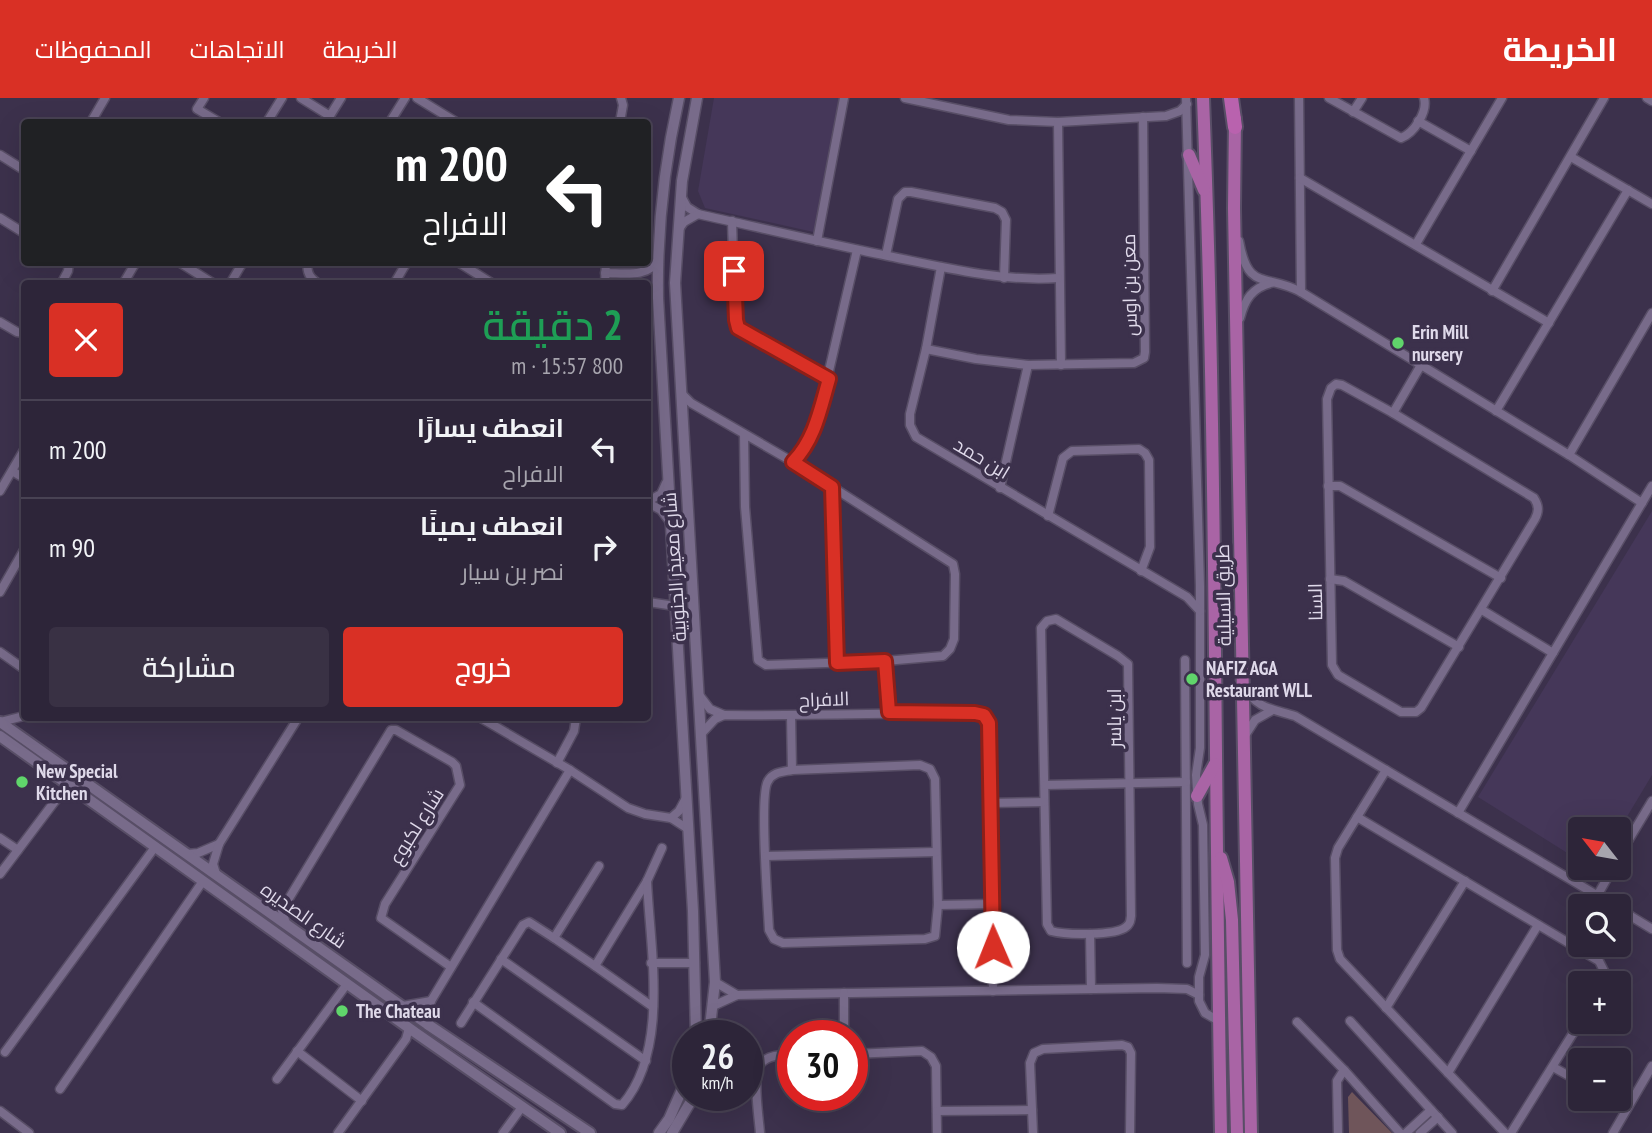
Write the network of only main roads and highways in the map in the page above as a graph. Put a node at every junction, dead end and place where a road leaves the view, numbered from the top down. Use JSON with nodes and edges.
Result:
{"nodes":[{"id":1,"x":1203,"y":98,"type":"edge"},
{"id":2,"x":1233,"y":98,"type":"edge"},
{"id":3,"x":1235,"y":127,"type":"joint"},
{"id":4,"x":1189,"y":155,"type":"road end"},
{"id":5,"x":1207,"y":197,"type":"junction"},
{"id":6,"x":0,"y":722,"type":"edge"},
{"id":7,"x":0,"y":736,"type":"edge"},
{"id":8,"x":1215,"y":764,"type":"junction"},
{"id":9,"x":1197,"y":796,"type":"road end"},
{"id":10,"x":1216,"y":844,"type":"junction"},
{"id":11,"x":1220,"y":1082,"type":"junction"},
{"id":12,"x":560,"y":1133,"type":"edge"},
{"id":13,"x":590,"y":1133,"type":"edge"},
{"id":14,"x":1214,"y":1133,"type":"edge"},
{"id":15,"x":1222,"y":1133,"type":"edge"},
{"id":16,"x":1237,"y":1133,"type":"edge"},
{"id":17,"x":1251,"y":1133,"type":"edge"}],
"edges":[{"from":1,"to":5,"type":"main road","name":"طريق السيلية"},
{"from":2,"to":3,"type":"highway"},
{"from":3,"to":17,"type":"main road","name":"طريق السيلية"},
{"from":4,"to":5,"type":"main road"},
{"from":5,"to":8,"type":"main road","name":"طريق السيلية"},
{"from":6,"to":13,"type":"main road","name":"شارع الصديره"},
{"from":7,"to":12,"type":"main road","name":"شارع الصديره"},
{"from":8,"to":9,"type":"main road"},
{"from":8,"to":10,"type":"main road","name":"طريق السيلية"},
{"from":10,"to":11,"type":"main road","name":"طريق السيلية"},
{"from":10,"to":16,"type":"main road"},
{"from":11,"to":14,"type":"main road"},
{"from":11,"to":15,"type":"main road","name":"طريق السيلية"}]}
